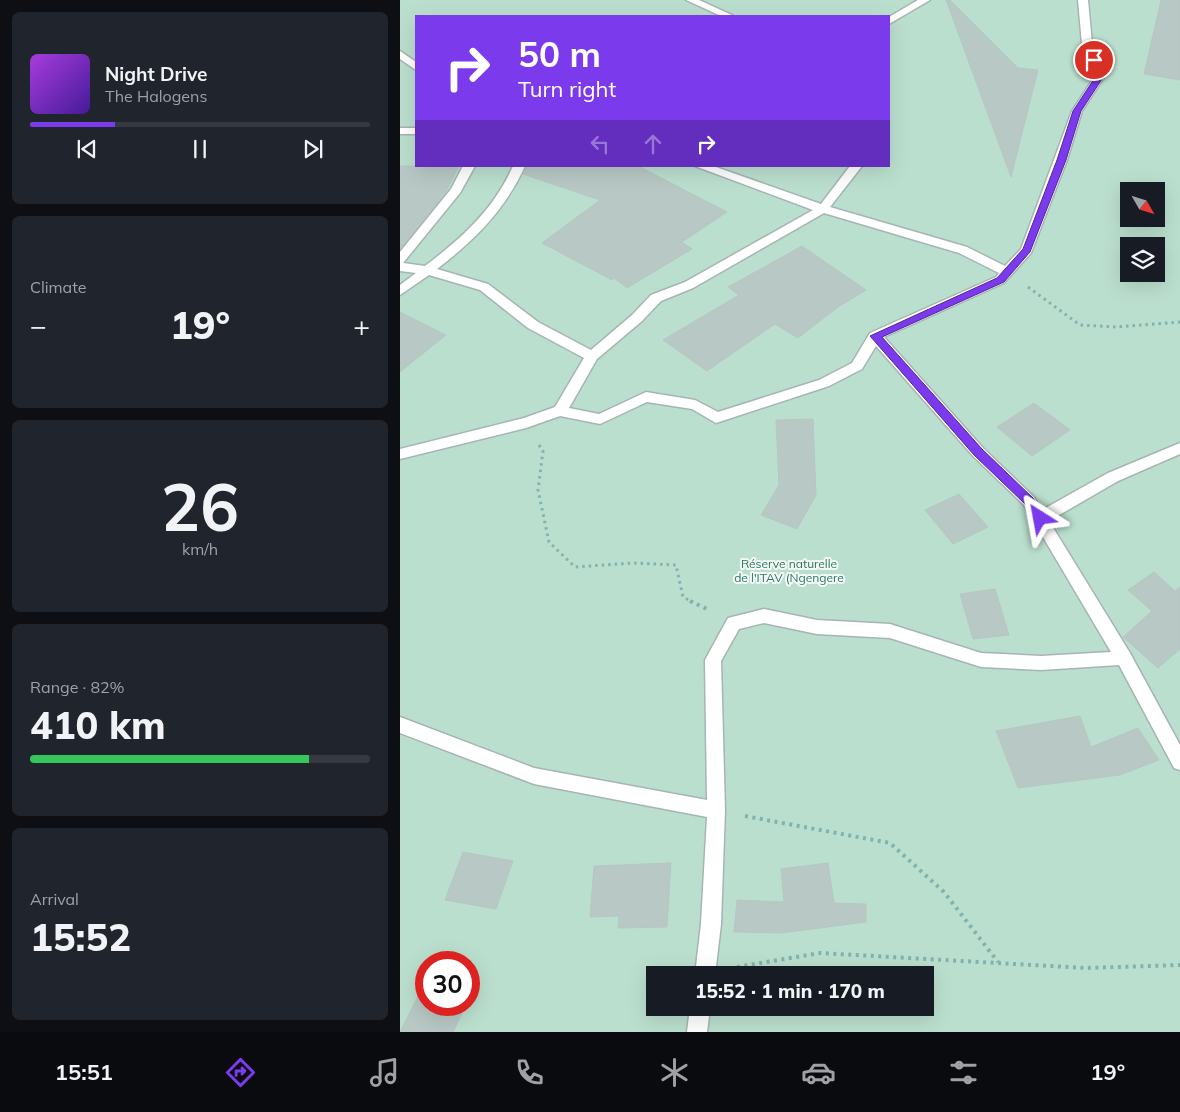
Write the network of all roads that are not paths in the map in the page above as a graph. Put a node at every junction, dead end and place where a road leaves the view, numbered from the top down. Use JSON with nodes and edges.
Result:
{"nodes":[{"id":1,"x":691,"y":0,"type":"edge"},
{"id":2,"x":925,"y":0,"type":"edge"},
{"id":3,"x":1083,"y":0,"type":"edge"},
{"id":4,"x":713,"y":3,"type":"edge"},
{"id":5,"x":728,"y":15,"type":"edge"},
{"id":6,"x":890,"y":20,"type":"edge"},
{"id":7,"x":400,"y":54,"type":"edge"},
{"id":8,"x":415,"y":66,"type":"edge"},
{"id":9,"x":415,"y":131,"type":"edge"},
{"id":10,"x":400,"y":132,"type":"edge"},
{"id":11,"x":468,"y":167,"type":"edge"},
{"id":12,"x":518,"y":167,"type":"edge"},
{"id":13,"x":704,"y":167,"type":"edge"},
{"id":14,"x":855,"y":167,"type":"edge"},
{"id":15,"x":823,"y":209,"type":"junction"},
{"id":16,"x":400,"y":260,"type":"edge"},
{"id":17,"x":400,"y":266,"type":"edge"},
{"id":18,"x":426,"y":270,"type":"junction"},
{"id":19,"x":1007,"y":272,"type":"junction"},
{"id":20,"x":400,"y":291,"type":"edge"},
{"id":21,"x":875,"y":336,"type":"junction"},
{"id":22,"x":592,"y":356,"type":"junction"},
{"id":23,"x":560,"y":411,"type":"junction"},
{"id":24,"x":1180,"y":448,"type":"edge"},
{"id":25,"x":400,"y":454,"type":"edge"},
{"id":26,"x":1040,"y":518,"type":"junction"},
{"id":27,"x":1124,"y":658,"type":"junction"},
{"id":28,"x":400,"y":725,"type":"edge"},
{"id":29,"x":1180,"y":762,"type":"edge"},
{"id":30,"x":716,"y":810,"type":"junction"},
{"id":31,"x":706,"y":966,"type":"edge"},
{"id":32,"x":699,"y":1016,"type":"edge"},
{"id":33,"x":697,"y":1032,"type":"edge"}],
"edges":[{"from":1,"to":4,"type":"street"},
{"from":2,"to":6,"type":"street"},
{"from":3,"to":19,"type":"street"},
{"from":4,"to":5,"type":"street"},
{"from":7,"to":8,"type":"street"},
{"from":9,"to":10,"type":"street"},
{"from":11,"to":16,"type":"street"},
{"from":12,"to":18,"type":"street"},
{"from":13,"to":15,"type":"street"},
{"from":14,"to":15,"type":"street"},
{"from":15,"to":19,"type":"street"},
{"from":15,"to":22,"type":"street"},
{"from":17,"to":18,"type":"street"},
{"from":18,"to":20,"type":"street"},
{"from":18,"to":22,"type":"street"},
{"from":19,"to":21,"type":"street"},
{"from":21,"to":23,"type":"street"},
{"from":21,"to":26,"type":"street"},
{"from":22,"to":23,"type":"street"},
{"from":23,"to":25,"type":"street"},
{"from":24,"to":26,"type":"street"},
{"from":26,"to":27,"type":"street"},
{"from":27,"to":29,"type":"street"},
{"from":27,"to":30,"type":"street"},
{"from":28,"to":30,"type":"street"},
{"from":30,"to":31,"type":"street"},
{"from":32,"to":33,"type":"street"}]}
